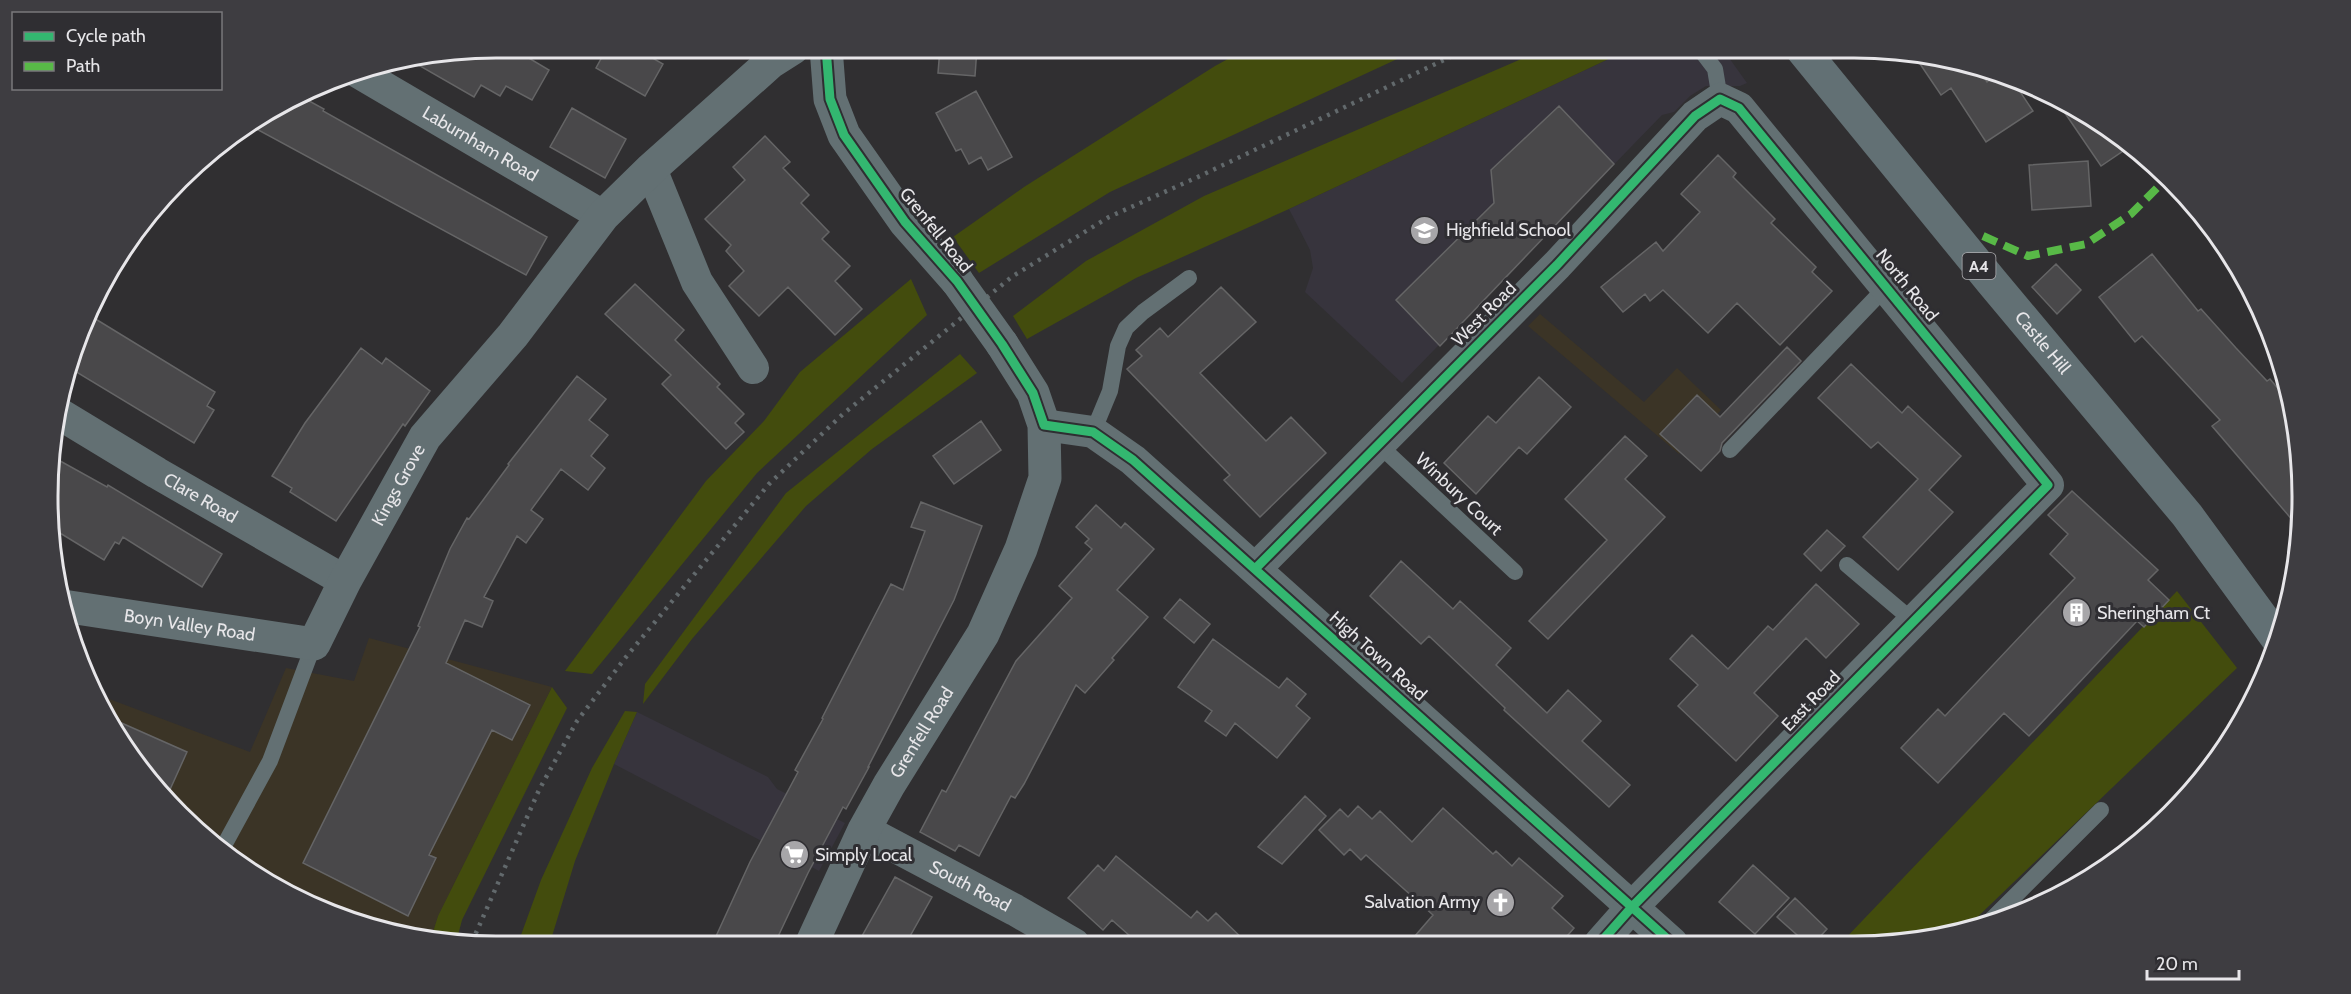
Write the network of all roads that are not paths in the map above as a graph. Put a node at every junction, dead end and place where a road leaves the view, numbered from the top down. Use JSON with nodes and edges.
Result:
{"nodes":[{"id":1,"x":777,"y":58,"type":"edge"},
{"id":2,"x":827,"y":58,"type":"edge"},
{"id":3,"x":1707,"y":58,"type":"edge"},
{"id":4,"x":1809,"y":58,"type":"edge"},
{"id":5,"x":369,"y":78,"type":"edge"},
{"id":6,"x":1730,"y":103,"type":"junction"},
{"id":7,"x":651,"y":169,"type":"junction"},
{"id":8,"x":603,"y":216,"type":"junction"},
{"id":9,"x":1189,"y":279,"type":"dead end"},
{"id":10,"x":1887,"y":286,"type":"junction"},
{"id":11,"x":753,"y":368,"type":"dead end"},
{"id":12,"x":66,"y":417,"type":"edge"},
{"id":13,"x":1044,"y":425,"type":"junction"},
{"id":14,"x":1093,"y":432,"type":"junction"},
{"id":15,"x":1378,"y":444,"type":"junction"},
{"id":16,"x":1730,"y":450,"type":"dead end"},
{"id":17,"x":2048,"y":485,"type":"joint"},
{"id":18,"x":1847,"y":566,"type":"dead end"},
{"id":19,"x":1256,"y":568,"type":"junction"},
{"id":20,"x":1515,"y":572,"type":"dead end"},
{"id":21,"x":345,"y":581,"type":"junction"},
{"id":22,"x":72,"y":607,"type":"edge"},
{"id":23,"x":1913,"y":621,"type":"junction"},
{"id":24,"x":2271,"y":631,"type":"edge"},
{"id":25,"x":314,"y":644,"type":"junction"},
{"id":26,"x":2101,"y":810,"type":"dead end"},
{"id":27,"x":864,"y":830,"type":"junction"},
{"id":28,"x":226,"y":842,"type":"edge"},
{"id":29,"x":1631,"y":908,"type":"junction"},
{"id":30,"x":2001,"y":910,"type":"edge"},
{"id":31,"x":815,"y":936,"type":"edge"},
{"id":32,"x":1060,"y":936,"type":"edge"},
{"id":33,"x":1606,"y":936,"type":"edge"},
{"id":34,"x":1664,"y":936,"type":"edge"}],
"edges":[{"from":1,"to":7,"type":"street","name":"Kings Grove"},
{"from":2,"to":13,"type":"street","name":"Grenfell Road","bridge":true},
{"from":3,"to":6,"type":"lane"},
{"from":4,"to":24,"type":"main road","name":"Castle Hill","number":"A4"},
{"from":5,"to":8,"type":"street","name":"Laburnham Road"},
{"from":6,"to":10,"type":"street","name":"North Road"},
{"from":6,"to":15,"type":"street","name":"West Road"},
{"from":7,"to":8,"type":"street","name":"Kings Grove"},
{"from":7,"to":11,"type":"street"},
{"from":8,"to":21,"type":"street","name":"Kings Grove"},
{"from":9,"to":14,"type":"lane"},
{"from":10,"to":16,"type":"lane"},
{"from":10,"to":17,"type":"street","name":"North Road"},
{"from":12,"to":21,"type":"street","name":"Clare Road"},
{"from":13,"to":14,"type":"street","name":"High Town Road"},
{"from":13,"to":27,"type":"street","name":"Grenfell Road"},
{"from":14,"to":19,"type":"street","name":"High Town Road"},
{"from":15,"to":19,"type":"street","name":"West Road"},
{"from":15,"to":20,"type":"lane","name":"Winbury Court"},
{"from":17,"to":23,"type":"street","name":"East Road"},
{"from":18,"to":23,"type":"lane"},
{"from":19,"to":29,"type":"street","name":"High Town Road"},
{"from":21,"to":25,"type":"street","name":"Kings Grove"},
{"from":22,"to":25,"type":"street","name":"Boyn Valley Road"},
{"from":23,"to":29,"type":"street","name":"East Road"},
{"from":25,"to":28,"type":"lane","name":"Kings Grove"},
{"from":26,"to":30,"type":"lane"},
{"from":27,"to":31,"type":"street","name":"Grenfell Road"},
{"from":27,"to":32,"type":"street","name":"South Road"},
{"from":29,"to":33,"type":"street","name":"East Road"},
{"from":29,"to":34,"type":"street","name":"High Town Road"}]}
